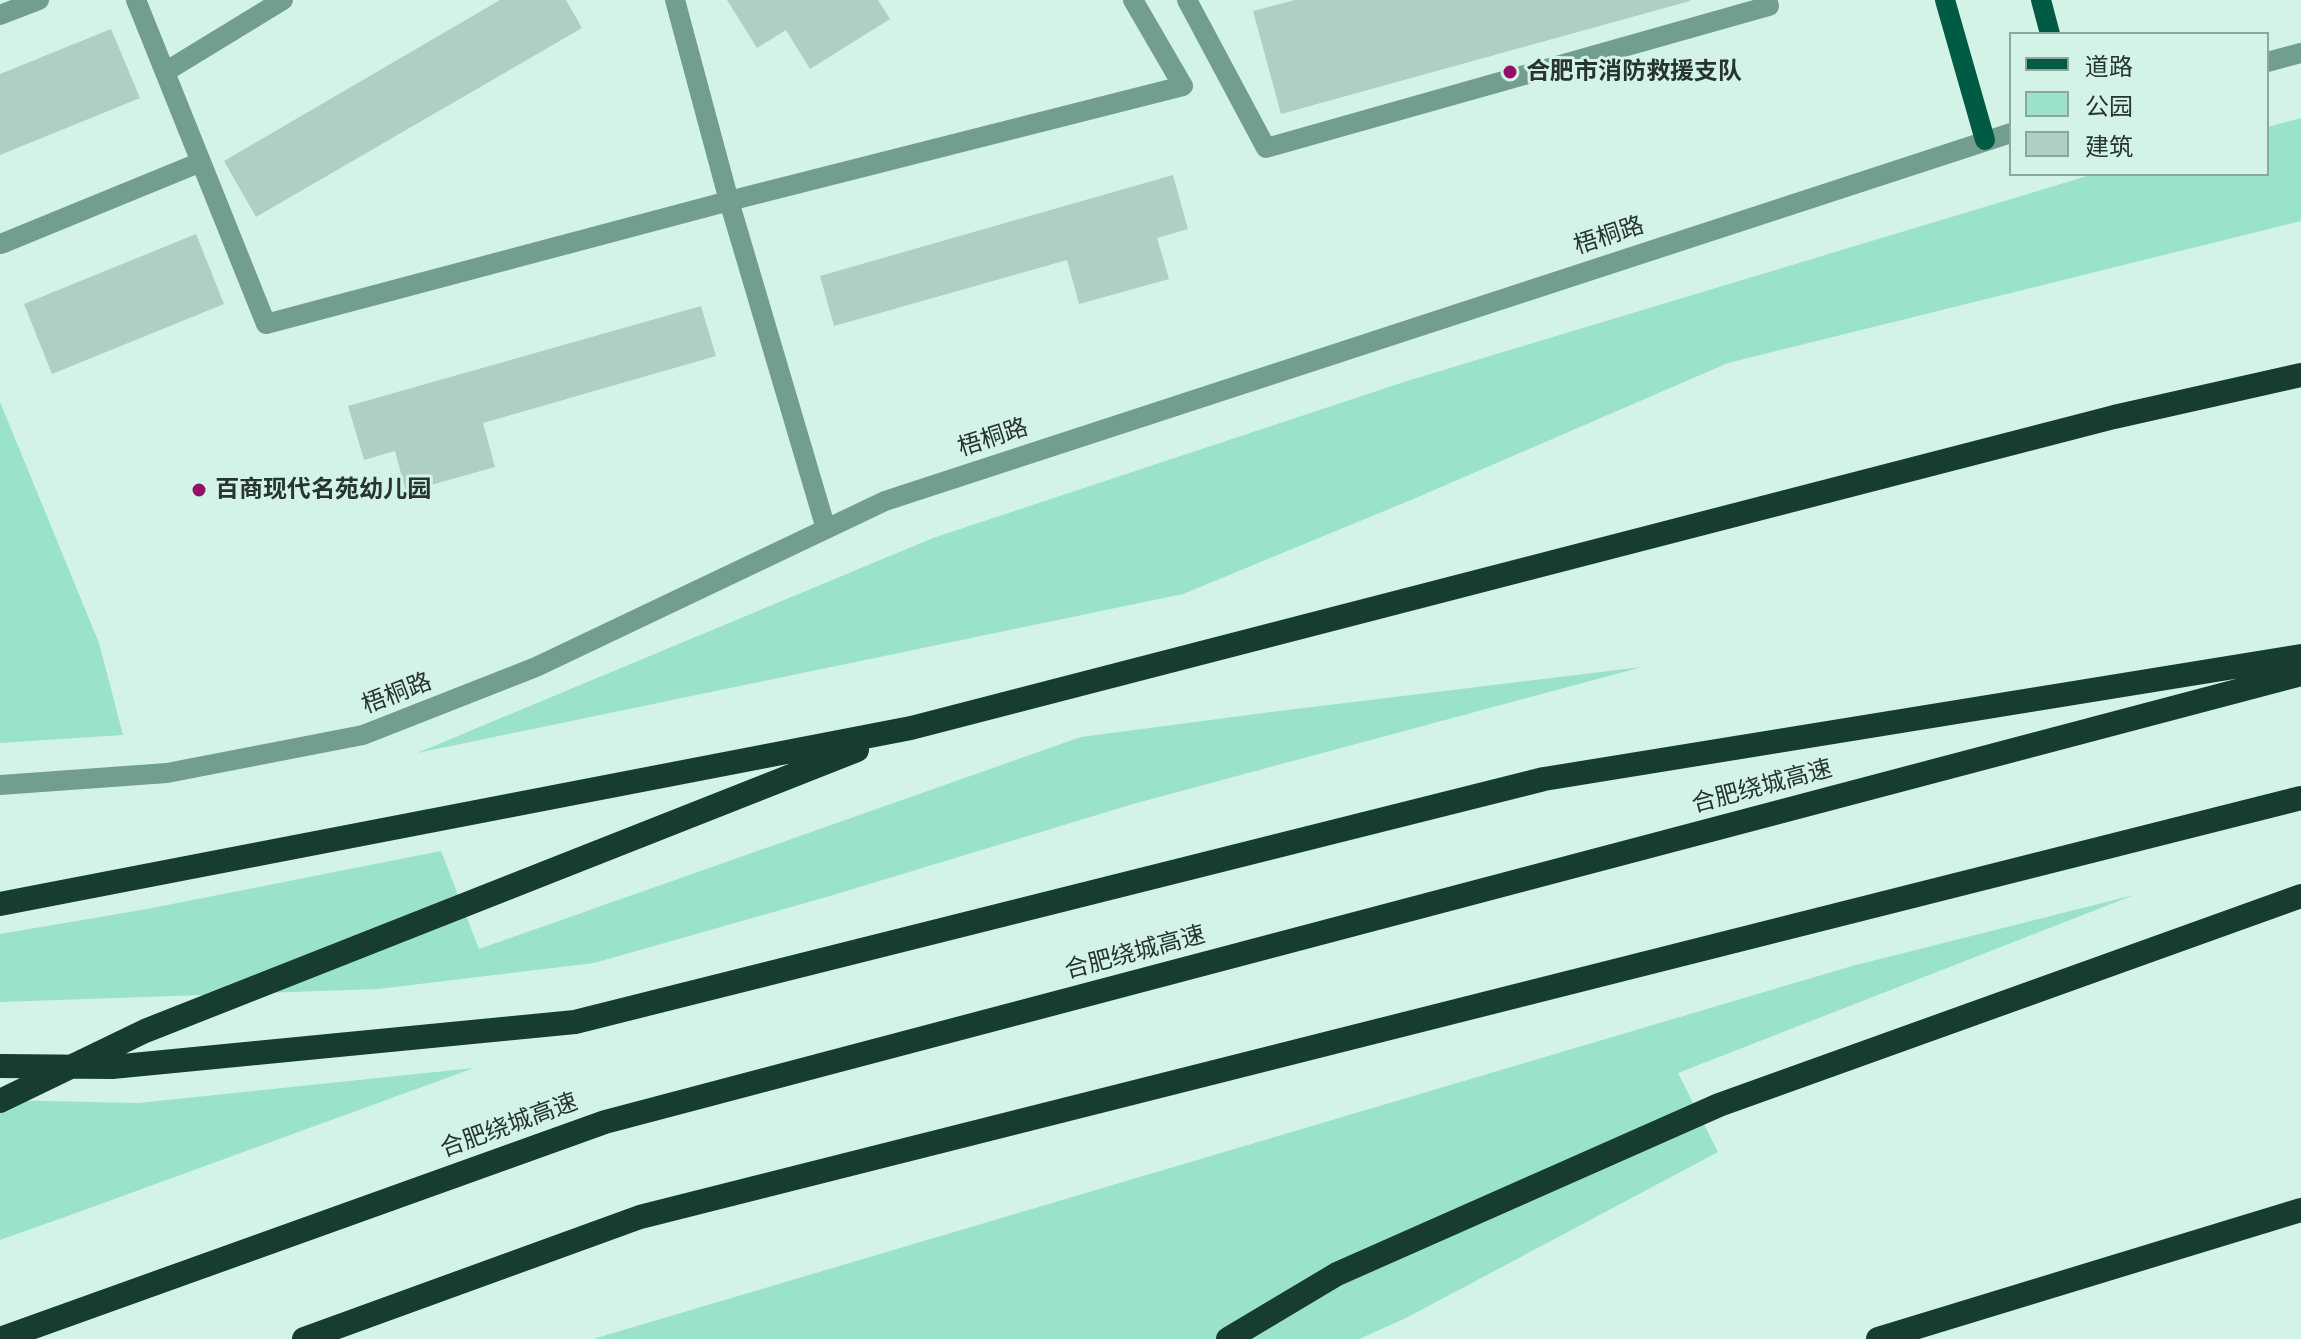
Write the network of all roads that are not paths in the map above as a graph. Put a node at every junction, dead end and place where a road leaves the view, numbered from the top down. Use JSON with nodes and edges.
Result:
{"nodes":[{"id":1,"x":39,"y":0,"type":"edge"},
{"id":2,"x":136,"y":0,"type":"edge"},
{"id":3,"x":283,"y":0,"type":"edge"},
{"id":4,"x":675,"y":0,"type":"edge"},
{"id":5,"x":1133,"y":0,"type":"edge"},
{"id":6,"x":1187,"y":0,"type":"edge"},
{"id":7,"x":1767,"y":0,"type":"edge"},
{"id":8,"x":1945,"y":0,"type":"edge"},
{"id":9,"x":2041,"y":0,"type":"edge"},
{"id":10,"x":0,"y":15,"type":"edge"},
{"id":11,"x":2049,"y":32,"type":"edge"},
{"id":12,"x":2301,"y":53,"type":"edge"},
{"id":13,"x":2269,"y":61,"type":"edge"},
{"id":14,"x":165,"y":72,"type":"junction"},
{"id":15,"x":2009,"y":134,"type":"edge"},
{"id":16,"x":1985,"y":140,"type":"junction"},
{"id":17,"x":201,"y":162,"type":"junction"},
{"id":18,"x":729,"y":201,"type":"junction"},
{"id":19,"x":1,"y":244,"type":"edge"},
{"id":20,"x":2301,"y":375,"type":"edge"},
{"id":21,"x":826,"y":529,"type":"junction"},
{"id":22,"x":2301,"y":656,"type":"edge"},
{"id":23,"x":2301,"y":674,"type":"edge"},
{"id":24,"x":911,"y":728,"type":"junction"},
{"id":25,"x":0,"y":785,"type":"edge"},
{"id":26,"x":2301,"y":798,"type":"edge"},
{"id":27,"x":2301,"y":896,"type":"edge"},
{"id":28,"x":0,"y":904,"type":"edge"},
{"id":29,"x":0,"y":1066,"type":"edge"},
{"id":30,"x":0,"y":1101,"type":"edge"},
{"id":31,"x":2301,"y":1210,"type":"edge"},
{"id":32,"x":0,"y":1339,"type":"edge"},
{"id":33,"x":304,"y":1339,"type":"edge"},
{"id":34,"x":1228,"y":1339,"type":"edge"},
{"id":35,"x":1878,"y":1339,"type":"edge"}],
"edges":[{"from":1,"to":10,"type":"street"},
{"from":2,"to":14,"type":"street"},
{"from":3,"to":14,"type":"street"},
{"from":4,"to":18,"type":"street"},
{"from":5,"to":18,"type":"street"},
{"from":6,"to":7,"type":"street"},
{"from":8,"to":16,"type":"main road"},
{"from":9,"to":11,"type":"main road"},
{"from":12,"to":13,"type":"street"},
{"from":14,"to":17,"type":"street"},
{"from":15,"to":16,"type":"street","name":"梧桐路"},
{"from":16,"to":21,"type":"street","name":"梧桐路"},
{"from":17,"to":18,"type":"street"},
{"from":17,"to":19,"type":"street"},
{"from":18,"to":21,"type":"street"},
{"from":20,"to":24,"type":"highway"},
{"from":21,"to":25,"type":"street","name":"梧桐路"},
{"from":22,"to":29,"type":"highway"},
{"from":23,"to":32,"type":"highway","name":"合肥绕城高速"},
{"from":24,"to":28,"type":"highway"},
{"from":24,"to":30,"type":"highway"},
{"from":26,"to":33,"type":"highway"},
{"from":27,"to":34,"type":"highway"},
{"from":31,"to":35,"type":"highway"}]}
